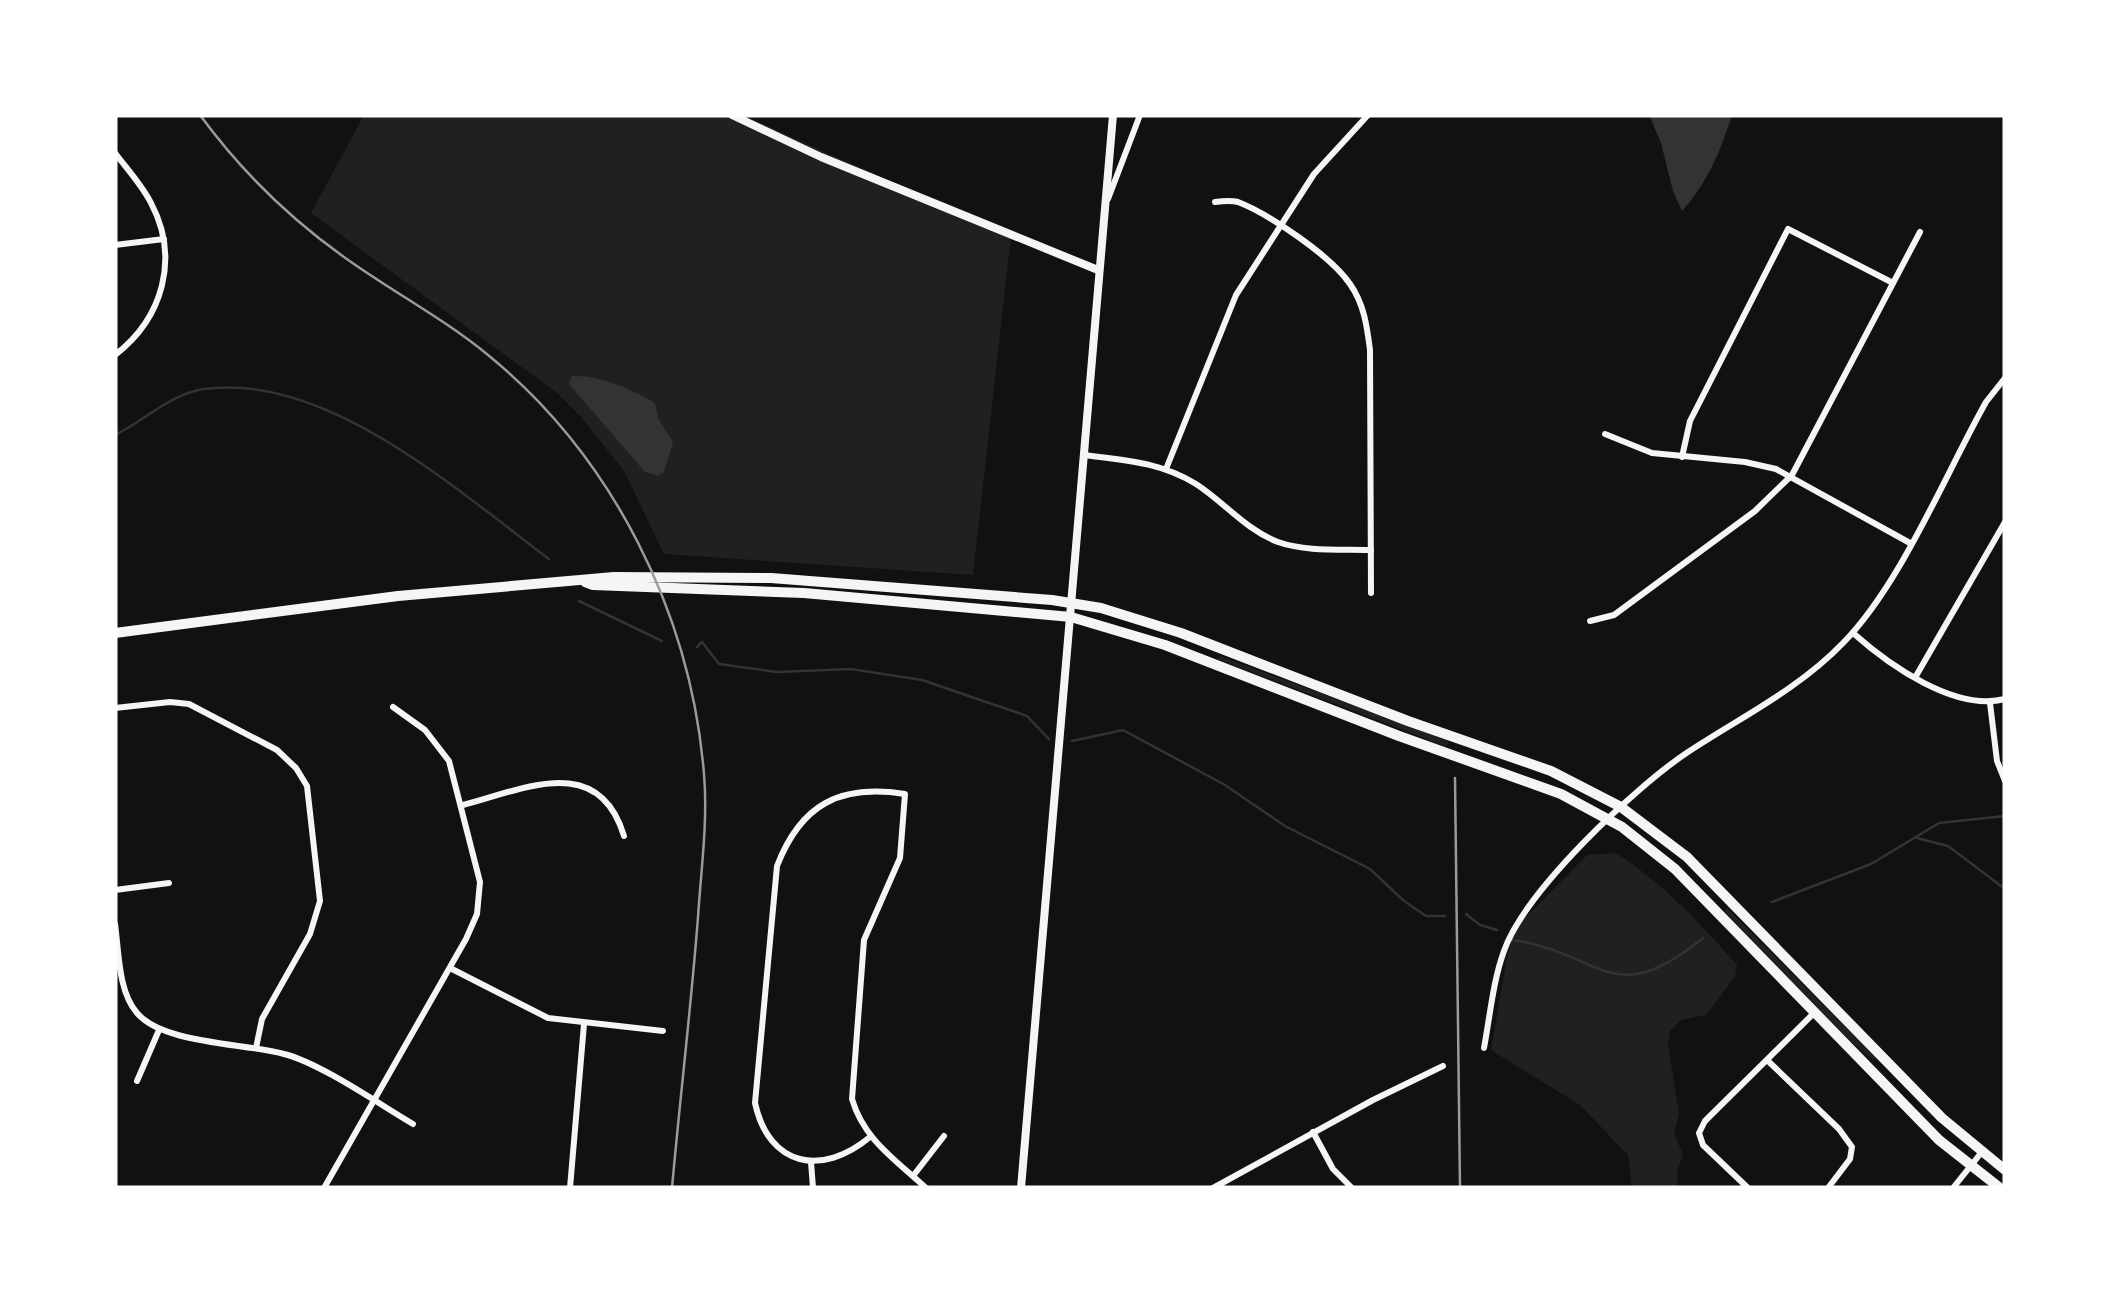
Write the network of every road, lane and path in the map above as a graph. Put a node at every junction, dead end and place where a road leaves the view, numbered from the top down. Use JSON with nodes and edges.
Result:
{"nodes":[{"id":1,"x":732,"y":115,"type":"edge"},
{"id":2,"x":1113,"y":115,"type":"edge"},
{"id":3,"x":1140,"y":115,"type":"edge"},
{"id":4,"x":1368,"y":115,"type":"edge"},
{"id":5,"x":115,"y":153,"type":"edge"},
{"id":6,"x":1214,"y":202,"type":"dead end"},
{"id":7,"x":1104,"y":210,"type":"junction"},
{"id":8,"x":1279,"y":226,"type":"junction"},
{"id":9,"x":1920,"y":232,"type":"dead end"},
{"id":10,"x":164,"y":240,"type":"junction"},
{"id":11,"x":115,"y":245,"type":"edge"},
{"id":12,"x":1098,"y":270,"type":"junction"},
{"id":13,"x":1893,"y":283,"type":"junction"},
{"id":14,"x":115,"y":354,"type":"edge"},
{"id":15,"x":2005,"y":378,"type":"edge"},
{"id":16,"x":1604,"y":434,"type":"dead end"},
{"id":17,"x":1084,"y":456,"type":"junction"},
{"id":18,"x":1682,"y":457,"type":"junction"},
{"id":19,"x":1166,"y":469,"type":"junction"},
{"id":20,"x":1792,"y":475,"type":"junction"},
{"id":21,"x":2005,"y":522,"type":"edge"},
{"id":22,"x":1910,"y":543,"type":"junction"},
{"id":23,"x":1370,"y":550,"type":"junction"},
{"id":24,"x":584,"y":582,"type":"junction"},
{"id":25,"x":1371,"y":593,"type":"dead end"},
{"id":26,"x":1072,"y":602,"type":"junction"},
{"id":27,"x":1070,"y":618,"type":"junction"},
{"id":28,"x":1590,"y":621,"type":"dead end"},
{"id":29,"x":115,"y":633,"type":"edge"},
{"id":30,"x":1853,"y":633,"type":"junction"},
{"id":31,"x":1916,"y":676,"type":"junction"},
{"id":32,"x":2005,"y":699,"type":"edge"},
{"id":33,"x":1990,"y":703,"type":"junction"},
{"id":34,"x":393,"y":707,"type":"dead end"},
{"id":35,"x":115,"y":708,"type":"edge"},
{"id":36,"x":2005,"y":781,"type":"edge"},
{"id":37,"x":462,"y":805,"type":"junction"},
{"id":38,"x":1622,"y":806,"type":"junction"},
{"id":39,"x":1609,"y":818,"type":"junction"},
{"id":40,"x":624,"y":836,"type":"dead end"},
{"id":41,"x":169,"y":883,"type":"dead end"},
{"id":42,"x":115,"y":890,"type":"edge"},
{"id":43,"x":115,"y":924,"type":"edge"},
{"id":44,"x":450,"y":968,"type":"junction"},
{"id":45,"x":1815,"y":1012,"type":"junction"},
{"id":46,"x":584,"y":1024,"type":"junction"},
{"id":47,"x":158,"y":1030,"type":"junction"},
{"id":48,"x":663,"y":1031,"type":"dead end"},
{"id":49,"x":256,"y":1048,"type":"junction"},
{"id":50,"x":1484,"y":1048,"type":"dead end"},
{"id":51,"x":1766,"y":1060,"type":"junction"},
{"id":52,"x":1442,"y":1066,"type":"dead end"},
{"id":53,"x":138,"y":1081,"type":"dead end"},
{"id":54,"x":374,"y":1102,"type":"junction"},
{"id":55,"x":414,"y":1124,"type":"dead end"},
{"id":56,"x":1313,"y":1132,"type":"junction"},
{"id":57,"x":944,"y":1136,"type":"dead end"},
{"id":58,"x":870,"y":1137,"type":"junction"},
{"id":59,"x":1981,"y":1152,"type":"junction"},
{"id":60,"x":811,"y":1162,"type":"junction"},
{"id":61,"x":1970,"y":1166,"type":"junction"},
{"id":62,"x":2005,"y":1170,"type":"edge"},
{"id":63,"x":913,"y":1176,"type":"junction"},
{"id":64,"x":324,"y":1188,"type":"edge"},
{"id":65,"x":570,"y":1188,"type":"edge"},
{"id":66,"x":813,"y":1188,"type":"edge"},
{"id":67,"x":926,"y":1188,"type":"edge"},
{"id":68,"x":1021,"y":1188,"type":"edge"},
{"id":69,"x":1213,"y":1188,"type":"edge"},
{"id":70,"x":1352,"y":1188,"type":"edge"},
{"id":71,"x":1748,"y":1188,"type":"edge"},
{"id":72,"x":1828,"y":1188,"type":"edge"},
{"id":73,"x":1953,"y":1188,"type":"edge"},
{"id":74,"x":2000,"y":1188,"type":"edge"}],
"edges":[{"from":1,"to":12,"type":"main road"},
{"from":2,"to":7,"type":"main road"},
{"from":3,"to":7,"type":"street"},
{"from":4,"to":8,"type":"street"},
{"from":5,"to":10,"type":"street"},
{"from":6,"to":8,"type":"street"},
{"from":7,"to":12,"type":"main road"},
{"from":8,"to":19,"type":"street"},
{"from":8,"to":23,"type":"street"},
{"from":9,"to":13,"type":"street"},
{"from":10,"to":11,"type":"street"},
{"from":10,"to":14,"type":"street"},
{"from":12,"to":17,"type":"main road"},
{"from":13,"to":18,"type":"street"},
{"from":13,"to":20,"type":"street"},
{"from":15,"to":22,"type":"street"},
{"from":16,"to":18,"type":"street"},
{"from":17,"to":19,"type":"street"},
{"from":17,"to":26,"type":"main road"},
{"from":18,"to":20,"type":"street"},
{"from":19,"to":23,"type":"street"},
{"from":20,"to":22,"type":"street"},
{"from":20,"to":28,"type":"street"},
{"from":21,"to":31,"type":"street"},
{"from":22,"to":30,"type":"street"},
{"from":23,"to":25,"type":"street"},
{"from":24,"to":26,"type":"highway"},
{"from":24,"to":27,"type":"highway"},
{"from":24,"to":29,"type":"highway"},
{"from":26,"to":27,"type":"main road"},
{"from":26,"to":38,"type":"highway"},
{"from":27,"to":39,"type":"highway"},
{"from":27,"to":68,"type":"main road"},
{"from":30,"to":31,"type":"street"},
{"from":30,"to":38,"type":"street"},
{"from":31,"to":33,"type":"street"},
{"from":32,"to":33,"type":"street"},
{"from":33,"to":36,"type":"street"},
{"from":34,"to":37,"type":"street"},
{"from":35,"to":49,"type":"street"},
{"from":37,"to":40,"type":"street"},
{"from":37,"to":44,"type":"street"},
{"from":38,"to":39,"type":"street"},
{"from":38,"to":59,"type":"highway"},
{"from":39,"to":45,"type":"highway"},
{"from":39,"to":50,"type":"street"},
{"from":41,"to":42,"type":"street"},
{"from":43,"to":47,"type":"street"},
{"from":44,"to":46,"type":"street"},
{"from":44,"to":54,"type":"street"},
{"from":45,"to":51,"type":"street"},
{"from":45,"to":61,"type":"highway"},
{"from":46,"to":48,"type":"street"},
{"from":46,"to":65,"type":"street"},
{"from":47,"to":49,"type":"street"},
{"from":47,"to":53,"type":"street"},
{"from":49,"to":54,"type":"street"},
{"from":51,"to":71,"type":"street"},
{"from":51,"to":72,"type":"street"},
{"from":52,"to":56,"type":"street"},
{"from":54,"to":55,"type":"street"},
{"from":54,"to":64,"type":"street"},
{"from":56,"to":69,"type":"street"},
{"from":56,"to":70,"type":"street"},
{"from":57,"to":63,"type":"street"},
{"from":58,"to":60,"type":"street"},
{"from":58,"to":60,"type":"street"},
{"from":58,"to":63,"type":"street"},
{"from":59,"to":61,"type":"street"},
{"from":59,"to":62,"type":"highway"},
{"from":60,"to":66,"type":"street"},
{"from":61,"to":73,"type":"street"},
{"from":61,"to":74,"type":"highway"},
{"from":63,"to":67,"type":"street"}]}
